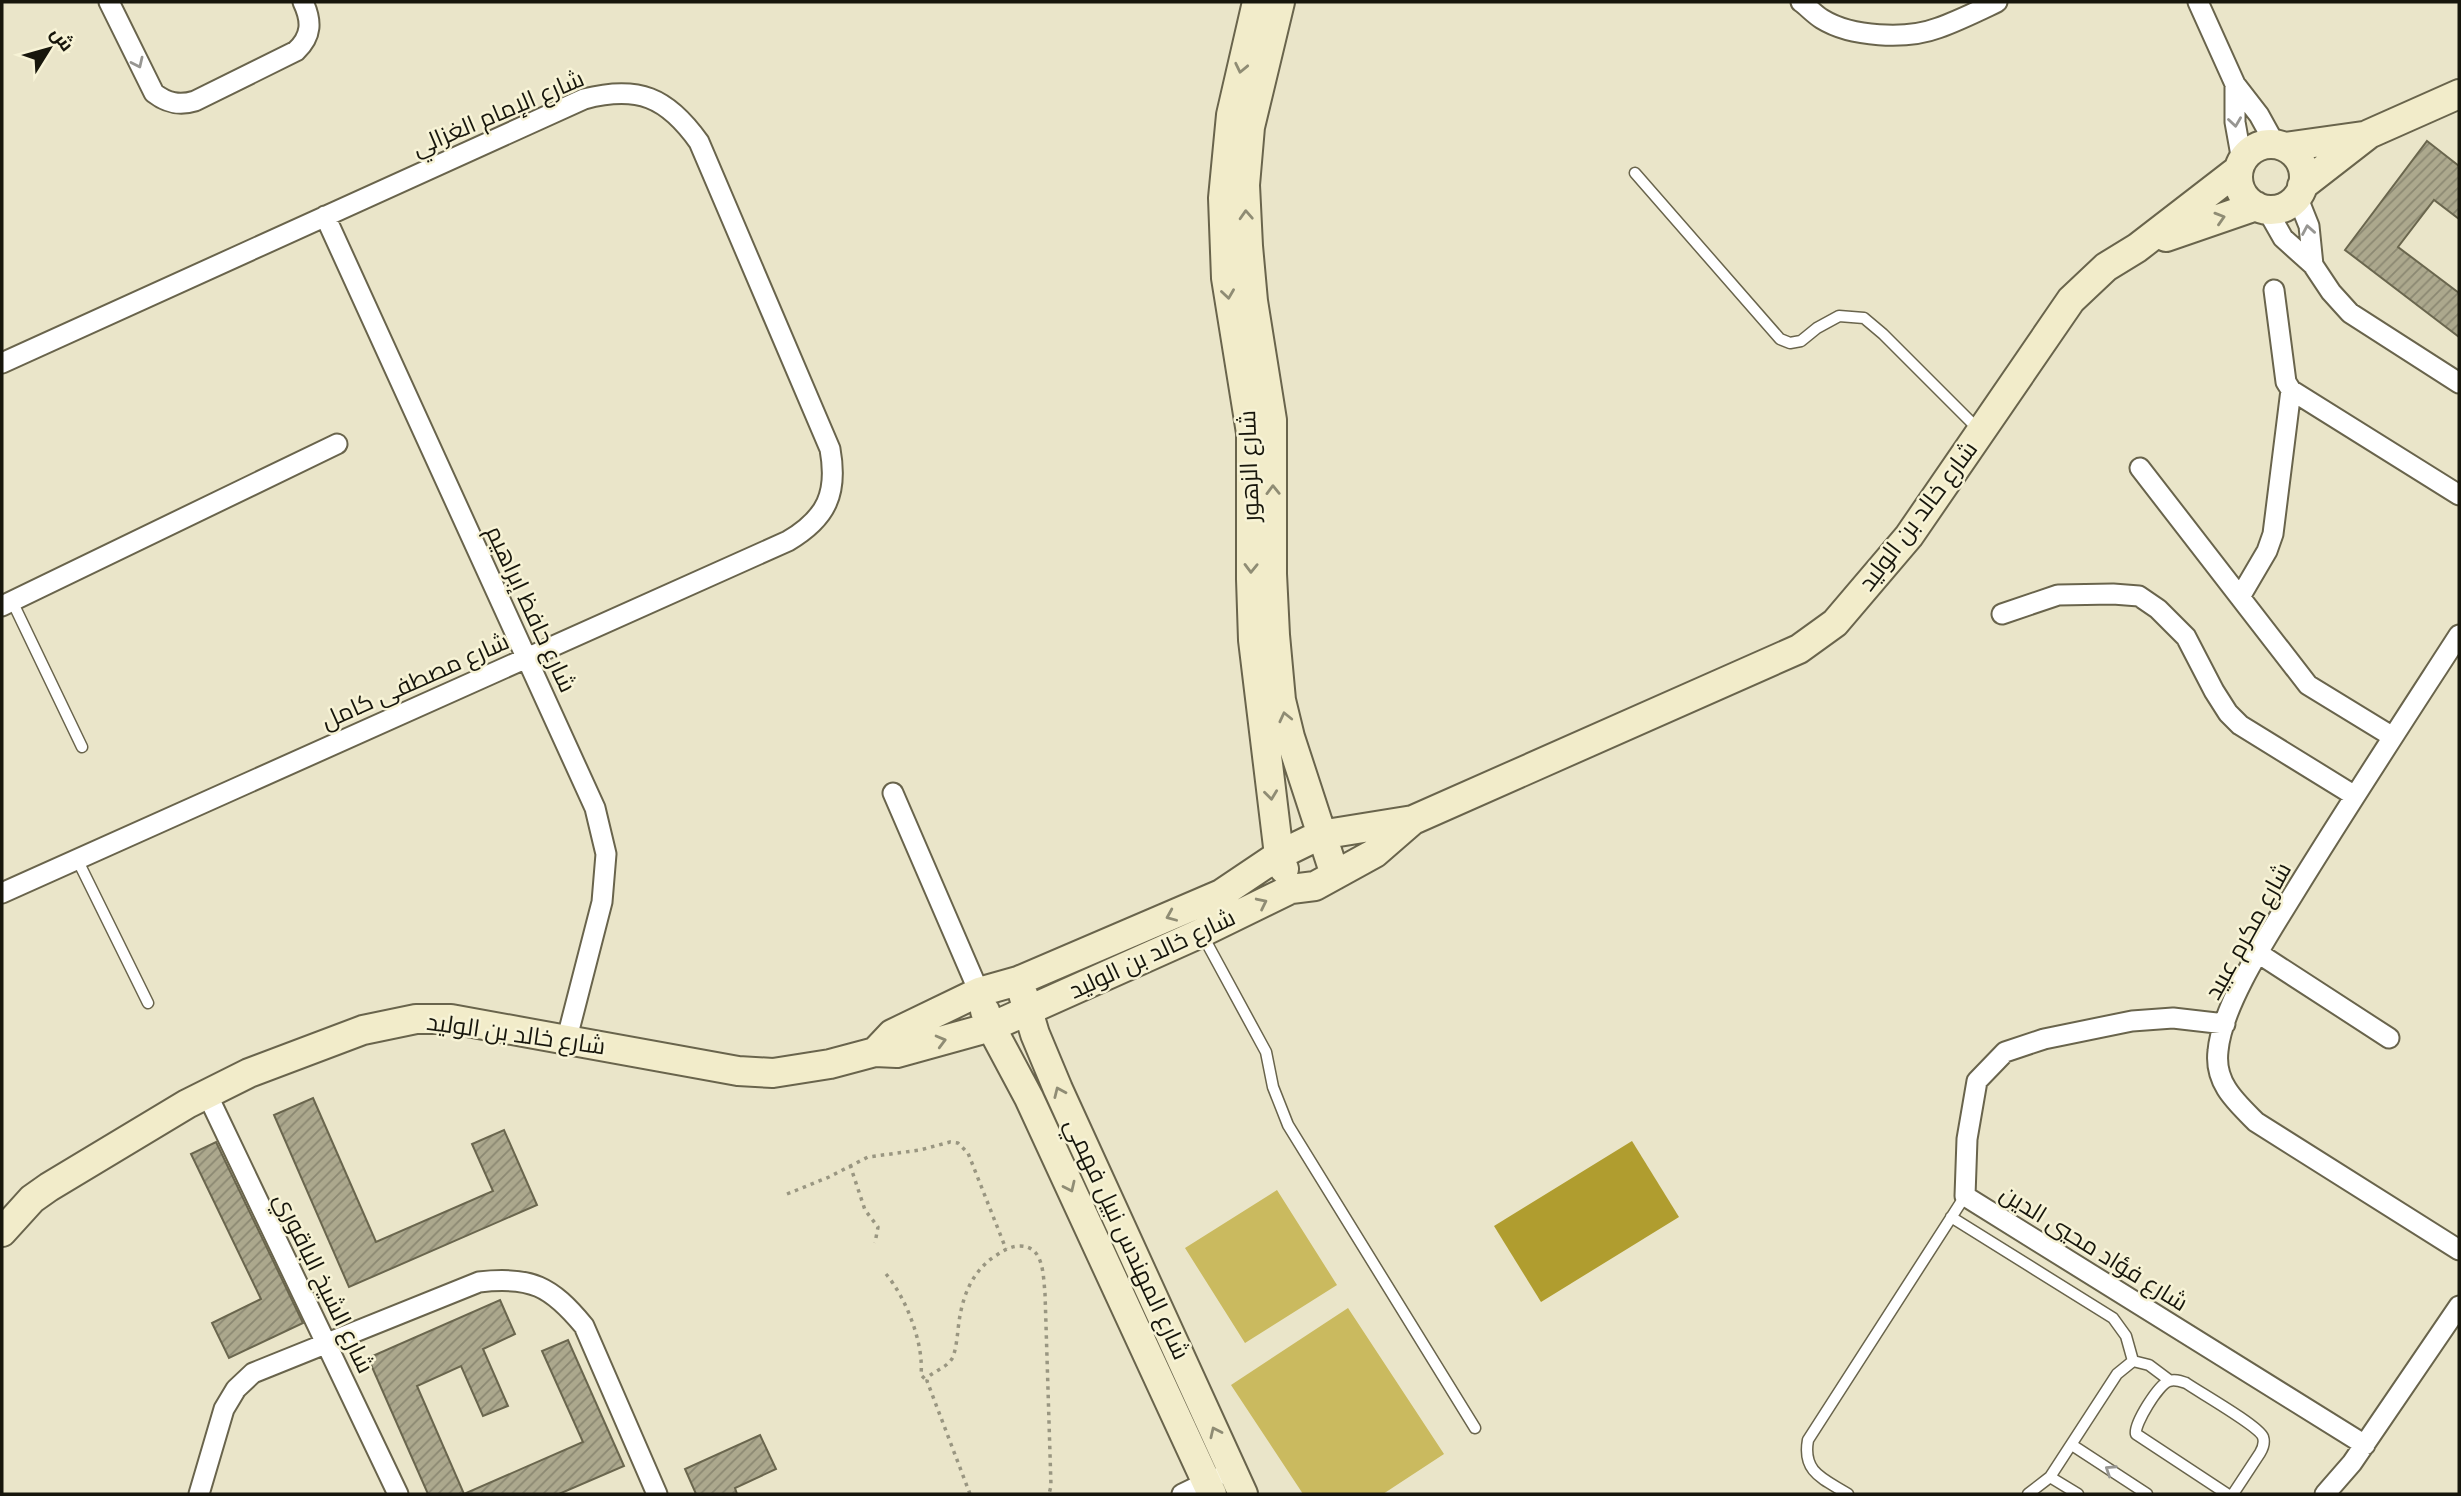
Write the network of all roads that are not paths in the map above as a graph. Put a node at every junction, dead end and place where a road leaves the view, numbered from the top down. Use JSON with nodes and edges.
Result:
{"nodes":[{"id":1,"x":109,"y":2,"type":"edge"},
{"id":2,"x":303,"y":2,"type":"edge"},
{"id":3,"x":1257,"y":2,"type":"edge"},
{"id":4,"x":1280,"y":2,"type":"edge"},
{"id":5,"x":1801,"y":2,"type":"edge"},
{"id":6,"x":1997,"y":2,"type":"edge"},
{"id":7,"x":2198,"y":2,"type":"edge"},
{"id":8,"x":2235,"y":84,"type":"junction"},
{"id":9,"x":2455,"y":100,"type":"edge"},
{"id":10,"x":2369,"y":134,"type":"junction"},
{"id":11,"x":2280,"y":146,"type":"junction"},
{"id":12,"x":2240,"y":165,"type":"junction"},
{"id":13,"x":1635,"y":173,"type":"dead end"},
{"id":14,"x":2300,"y":191,"type":"junction"},
{"id":15,"x":2262,"y":208,"type":"junction"},
{"id":16,"x":325,"y":216,"type":"junction"},
{"id":17,"x":2137,"y":248,"type":"junction"},
{"id":18,"x":2314,"y":265,"type":"junction"},
{"id":19,"x":2274,"y":290,"type":"dead end"},
{"id":20,"x":2,"y":363,"type":"edge"},
{"id":21,"x":2459,"y":383,"type":"edge"},
{"id":22,"x":2291,"y":390,"type":"junction"},
{"id":23,"x":1980,"y":431,"type":"junction"},
{"id":24,"x":337,"y":444,"type":"dead end"},
{"id":25,"x":2140,"y":468,"type":"dead end"},
{"id":26,"x":831,"y":493,"type":"joint"},
{"id":27,"x":2459,"y":495,"type":"edge"},
{"id":28,"x":2240,"y":597,"type":"junction"},
{"id":29,"x":7,"y":603,"type":"edge"},
{"id":30,"x":2003,"y":614,"type":"dead end"},
{"id":31,"x":2459,"y":635,"type":"edge"},
{"id":32,"x":527,"y":658,"type":"junction"},
{"id":33,"x":2393,"y":737,"type":"junction"},
{"id":34,"x":82,"y":747,"type":"dead end"},
{"id":35,"x":893,"y":793,"type":"dead end"},
{"id":36,"x":2355,"y":796,"type":"junction"},
{"id":37,"x":1413,"y":820,"type":"junction"},
{"id":38,"x":1320,"y":835,"type":"junction"},
{"id":39,"x":1279,"y":855,"type":"junction"},
{"id":40,"x":77,"y":859,"type":"junction"},
{"id":41,"x":1335,"y":875,"type":"junction"},
{"id":42,"x":1291,"y":890,"type":"junction"},
{"id":43,"x":2,"y":891,"type":"edge"},
{"id":44,"x":1201,"y":933,"type":"junction"},
{"id":45,"x":2259,"y":953,"type":"junction"},
{"id":46,"x":1018,"y":981,"type":"junction"},
{"id":47,"x":979,"y":992,"type":"junction"},
{"id":48,"x":148,"y":1003,"type":"dead end"},
{"id":49,"x":1030,"y":1010,"type":"junction"},
{"id":50,"x":2225,"y":1024,"type":"junction"},
{"id":51,"x":991,"y":1027,"type":"junction"},
{"id":52,"x":567,"y":1038,"type":"junction"},
{"id":53,"x":2389,"y":1038,"type":"dead end"},
{"id":54,"x":875,"y":1052,"type":"junction"},
{"id":55,"x":206,"y":1094,"type":"junction"},
{"id":56,"x":1965,"y":1196,"type":"junction"},
{"id":57,"x":1951,"y":1217,"type":"junction"},
{"id":58,"x":2,"y":1232,"type":"edge"},
{"id":59,"x":2459,"y":1250,"type":"edge"},
{"id":60,"x":2459,"y":1306,"type":"edge"},
{"id":61,"x":326,"y":1343,"type":"junction"},
{"id":62,"x":2133,"y":1361,"type":"junction"},
{"id":63,"x":2169,"y":1380,"type":"junction"},
{"id":64,"x":1475,"y":1428,"type":"dead end"},
{"id":65,"x":2072,"y":1445,"type":"junction"},
{"id":66,"x":2365,"y":1445,"type":"junction"},
{"id":67,"x":2050,"y":1476,"type":"junction"},
{"id":68,"x":1238,"y":1482,"type":"edge"},
{"id":69,"x":1200,"y":1490,"type":"edge"},
{"id":70,"x":652,"y":1492,"type":"edge"},
{"id":71,"x":199,"y":1494,"type":"edge"},
{"id":72,"x":398,"y":1494,"type":"edge"},
{"id":73,"x":1848,"y":1494,"type":"edge"},
{"id":74,"x":2028,"y":1494,"type":"edge"},
{"id":75,"x":2078,"y":1494,"type":"edge"},
{"id":76,"x":2147,"y":1494,"type":"edge"},
{"id":77,"x":2227,"y":1494,"type":"edge"},
{"id":78,"x":2233,"y":1494,"type":"edge"},
{"id":79,"x":2325,"y":1494,"type":"edge"}],
"edges":[{"from":1,"to":2,"type":"street","one_way":true},
{"from":3,"to":39,"type":"street","name":"شارع الزهور","one_way":true},
{"from":38,"to":4,"type":"street","name":"شارع الزهور","one_way":true},
{"from":5,"to":6,"type":"street"},
{"from":7,"to":8,"type":"street"},
{"from":8,"to":11,"type":"street"},
{"from":8,"to":12,"type":"street","one_way":true},
{"from":9,"to":10,"type":"street"},
{"from":10,"to":11,"type":"street"},
{"from":10,"to":14,"type":"street"},
{"from":11,"to":12,"type":"street"},
{"from":11,"to":14,"type":"street"},
{"from":12,"to":15,"type":"street"},
{"from":12,"to":17,"type":"street","name":"شارع خالد بن الوليد"},
{"from":13,"to":23,"type":"lane"},
{"from":14,"to":15,"type":"street"},
{"from":18,"to":14,"type":"street","one_way":true},
{"from":17,"to":15,"type":"street","name":"شارع خالد بن الوليد","one_way":true},
{"from":15,"to":18,"type":"street"},
{"from":16,"to":20,"type":"street","name":"شارع الإمام الغزالي"},
{"from":16,"to":26,"type":"street","name":"شارع الإمام الغزالي"},
{"from":16,"to":32,"type":"street","name":"شارع حافظ إبراهيم"},
{"from":17,"to":23,"type":"street","name":"شارع خالد بن الوليد"},
{"from":18,"to":21,"type":"street"},
{"from":19,"to":22,"type":"street"},
{"from":22,"to":27,"type":"street"},
{"from":22,"to":28,"type":"street"},
{"from":23,"to":37,"type":"street","name":"شارع خالد بن الوليد"},
{"from":24,"to":29,"type":"street"},
{"from":25,"to":28,"type":"street"},
{"from":26,"to":32,"type":"street","name":"شارع مصطفى كامل"},
{"from":28,"to":33,"type":"street"},
{"from":29,"to":34,"type":"lane"},
{"from":30,"to":36,"type":"street"},
{"from":31,"to":33,"type":"street","name":"شارع مكرم عبيد"},
{"from":32,"to":40,"type":"street","name":"شارع مصطفى كامل"},
{"from":32,"to":52,"type":"street","name":"شارع حافظ إبراهيم"},
{"from":33,"to":36,"type":"street","name":"شارع مكرم عبيد"},
{"from":35,"to":47,"type":"street"},
{"from":36,"to":45,"type":"street","name":"شارع مكرم عبيد"},
{"from":37,"to":38,"type":"street","name":"شارع خالد بن الوليد"},
{"from":37,"to":41,"type":"street","name":"شارع خالد بن الوليد"},
{"from":38,"to":39,"type":"street","name":"شارع خالد بن الوليد"},
{"from":38,"to":41,"type":"street","name":"شارع الزهور"},
{"from":39,"to":42,"type":"street","name":"شارع الزهور"},
{"from":39,"to":46,"type":"street","name":"شارع خالد بن الوليد","one_way":true},
{"from":40,"to":43,"type":"street","name":"شارع مصطفى كامل"},
{"from":40,"to":48,"type":"lane"},
{"from":41,"to":42,"type":"street","name":"شارع خالد بن الوليد"},
{"from":44,"to":42,"type":"street","name":"شارع خالد بن الوليد","one_way":true},
{"from":44,"to":49,"type":"street","name":"شارع خالد بن الوليد"},
{"from":44,"to":64,"type":"lane"},
{"from":45,"to":50,"type":"street","name":"شارع مكرم عبيد"},
{"from":45,"to":53,"type":"street"},
{"from":46,"to":47,"type":"street","name":"شارع خالد بن الوليد"},
{"from":46,"to":49,"type":"street","name":"شارع المهندس نبيل فهمي"},
{"from":47,"to":51,"type":"street","name":"شارع المهندس نبيل فهمي"},
{"from":47,"to":54,"type":"street","name":"شارع خالد بن الوليد"},
{"from":49,"to":51,"type":"street","name":"شارع خالد بن الوليد"},
{"from":68,"to":49,"type":"street","name":"شارع المهندس نبيل فهمي","one_way":true},
{"from":50,"to":56,"type":"street","name":"شارع فؤاد محيي الدين"},
{"from":50,"to":59,"type":"street","name":"شارع مكرم عبيد"},
{"from":54,"to":51,"type":"street","name":"شارع خالد بن الوليد","one_way":true},
{"from":51,"to":69,"type":"street","name":"شارع المهندس نبيل فهمي","one_way":true},
{"from":52,"to":54,"type":"street","name":"شارع خالد بن الوليد"},
{"from":52,"to":55,"type":"street","name":"شارع خالد بن الوليد"},
{"from":55,"to":58,"type":"street","name":"شارع خالد بن الوليد"},
{"from":55,"to":61,"type":"street","name":"شارع الشيخ الباقوري"},
{"from":56,"to":57,"type":"lane"},
{"from":56,"to":66,"type":"street","name":"شارع فؤاد محيي الدين"},
{"from":57,"to":62,"type":"lane"},
{"from":57,"to":73,"type":"lane"},
{"from":60,"to":66,"type":"street"},
{"from":61,"to":70,"type":"street"},
{"from":61,"to":71,"type":"street"},
{"from":61,"to":72,"type":"street","name":"شارع الشيخ الباقوري"},
{"from":62,"to":63,"type":"lane"},
{"from":62,"to":65,"type":"lane"},
{"from":63,"to":77,"type":"lane"},
{"from":63,"to":78,"type":"lane"},
{"from":65,"to":67,"type":"lane"},
{"from":76,"to":65,"type":"lane","one_way":true},
{"from":66,"to":79,"type":"street"},
{"from":67,"to":74,"type":"lane"},
{"from":67,"to":75,"type":"lane"},
{"from":68,"to":69,"type":"street"}]}
